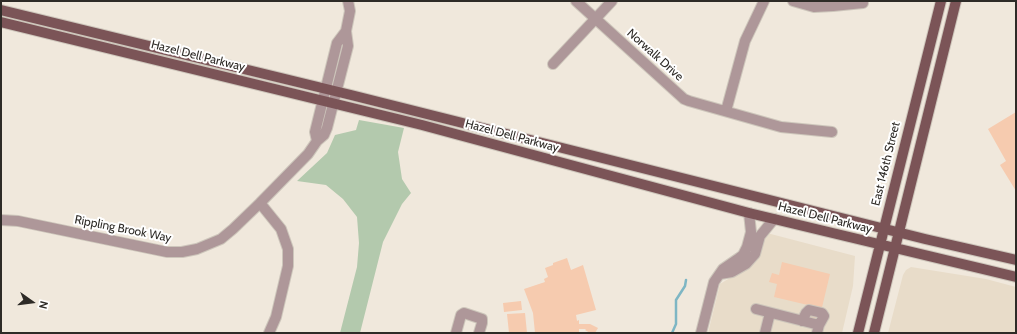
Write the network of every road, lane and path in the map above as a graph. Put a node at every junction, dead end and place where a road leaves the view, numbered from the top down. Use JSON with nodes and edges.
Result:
{"nodes":[{"id":1,"x":348,"y":1,"type":"edge"},
{"id":2,"x":576,"y":1,"type":"edge"},
{"id":3,"x":612,"y":1,"type":"edge"},
{"id":4,"x":764,"y":1,"type":"edge"},
{"id":5,"x":792,"y":1,"type":"edge"},
{"id":6,"x":940,"y":1,"type":"edge"},
{"id":7,"x":956,"y":1,"type":"edge"},
{"id":8,"x":863,"y":3,"type":"dead end"},
{"id":9,"x":1,"y":10,"type":"edge"},
{"id":10,"x":595,"y":19,"type":"junction"},
{"id":11,"x":1,"y":22,"type":"edge"},
{"id":12,"x":346,"y":30,"type":"junction"},
{"id":13,"x":553,"y":64,"type":"dead end"},
{"id":14,"x":325,"y":88,"type":"junction"},
{"id":15,"x":337,"y":91,"type":"junction"},
{"id":16,"x":322,"y":100,"type":"junction"},
{"id":17,"x":334,"y":103,"type":"junction"},
{"id":18,"x":726,"y":111,"type":"junction"},
{"id":19,"x":832,"y":132,"type":"dead end"},
{"id":20,"x":317,"y":141,"type":"junction"},
{"id":21,"x":260,"y":203,"type":"junction"},
{"id":22,"x":748,"y":213,"type":"junction"},
{"id":23,"x":774,"y":219,"type":"junction"},
{"id":24,"x":1,"y":220,"type":"edge"},
{"id":25,"x":884,"y":228,"type":"junction"},
{"id":26,"x":899,"y":232,"type":"junction"},
{"id":27,"x":879,"y":245,"type":"junction"},
{"id":28,"x":896,"y":249,"type":"junction"},
{"id":29,"x":1016,"y":260,"type":"edge"},
{"id":30,"x":720,"y":274,"type":"junction"},
{"id":31,"x":1016,"y":277,"type":"edge"},
{"id":32,"x":756,"y":309,"type":"dead end"},
{"id":33,"x":770,"y":313,"type":"junction"},
{"id":34,"x":818,"y":329,"type":"edge"},
{"id":35,"x":269,"y":333,"type":"edge"},
{"id":36,"x":456,"y":333,"type":"edge"},
{"id":37,"x":479,"y":333,"type":"edge"},
{"id":38,"x":701,"y":333,"type":"edge"},
{"id":39,"x":765,"y":333,"type":"edge"},
{"id":40,"x":858,"y":333,"type":"edge"},
{"id":41,"x":874,"y":333,"type":"edge"}],
"edges":[{"from":1,"to":12,"type":"street"},
{"from":2,"to":10,"type":"street","name":"Norwalk Drive"},
{"from":3,"to":10,"type":"street"},
{"from":4,"to":18,"type":"street"},
{"from":5,"to":8,"type":"street"},
{"from":6,"to":25,"type":"main road","name":"East 146th Street"},
{"from":7,"to":26,"type":"main road"},
{"from":9,"to":14,"type":"main road","name":"Hazel Dell Parkway"},
{"from":10,"to":13,"type":"street"},
{"from":10,"to":18,"type":"street","name":"Norwalk Drive"},
{"from":11,"to":16,"type":"main road","name":"Hazel Dell Parkway"},
{"from":12,"to":14,"type":"street"},
{"from":12,"to":15,"type":"street","name":"Rippling Brook Way"},
{"from":14,"to":15,"type":"main road","name":"Hazel Dell Parkway"},
{"from":14,"to":16,"type":"street"},
{"from":15,"to":17,"type":"street","name":"Rippling Brook Way"},
{"from":15,"to":25,"type":"main road","name":"Hazel Dell Parkway"},
{"from":16,"to":17,"type":"main road","name":"Hazel Dell Parkway"},
{"from":16,"to":20,"type":"street"},
{"from":17,"to":20,"type":"street","name":"Rippling Brook Way"},
{"from":17,"to":22,"type":"main road","name":"Hazel Dell Parkway"},
{"from":18,"to":19,"type":"street","name":"Norwalk Drive"},
{"from":20,"to":21,"type":"street","name":"Rippling Brook Way"},
{"from":21,"to":24,"type":"street","name":"Rippling Brook Way"},
{"from":21,"to":35,"type":"street"},
{"from":22,"to":23,"type":"main road","name":"Hazel Dell Parkway"},
{"from":22,"to":30,"type":"street"},
{"from":23,"to":27,"type":"main road","name":"Hazel Dell Parkway"},
{"from":23,"to":30,"type":"street"},
{"from":25,"to":26,"type":"main road","name":"Hazel Dell Parkway"},
{"from":25,"to":27,"type":"main road","name":"East 146th Street"},
{"from":26,"to":28,"type":"main road"},
{"from":26,"to":29,"type":"main road","name":"Hazel Dell Parkway"},
{"from":27,"to":28,"type":"main road","name":"Hazel Dell Parkway"},
{"from":27,"to":40,"type":"main road","name":"East 146th Street"},
{"from":28,"to":31,"type":"main road","name":"Hazel Dell Parkway"},
{"from":28,"to":41,"type":"main road"},
{"from":30,"to":38,"type":"street"},
{"from":32,"to":33,"type":"street"},
{"from":33,"to":34,"type":"street"},
{"from":33,"to":39,"type":"street"},
{"from":36,"to":37,"type":"street"}]}
